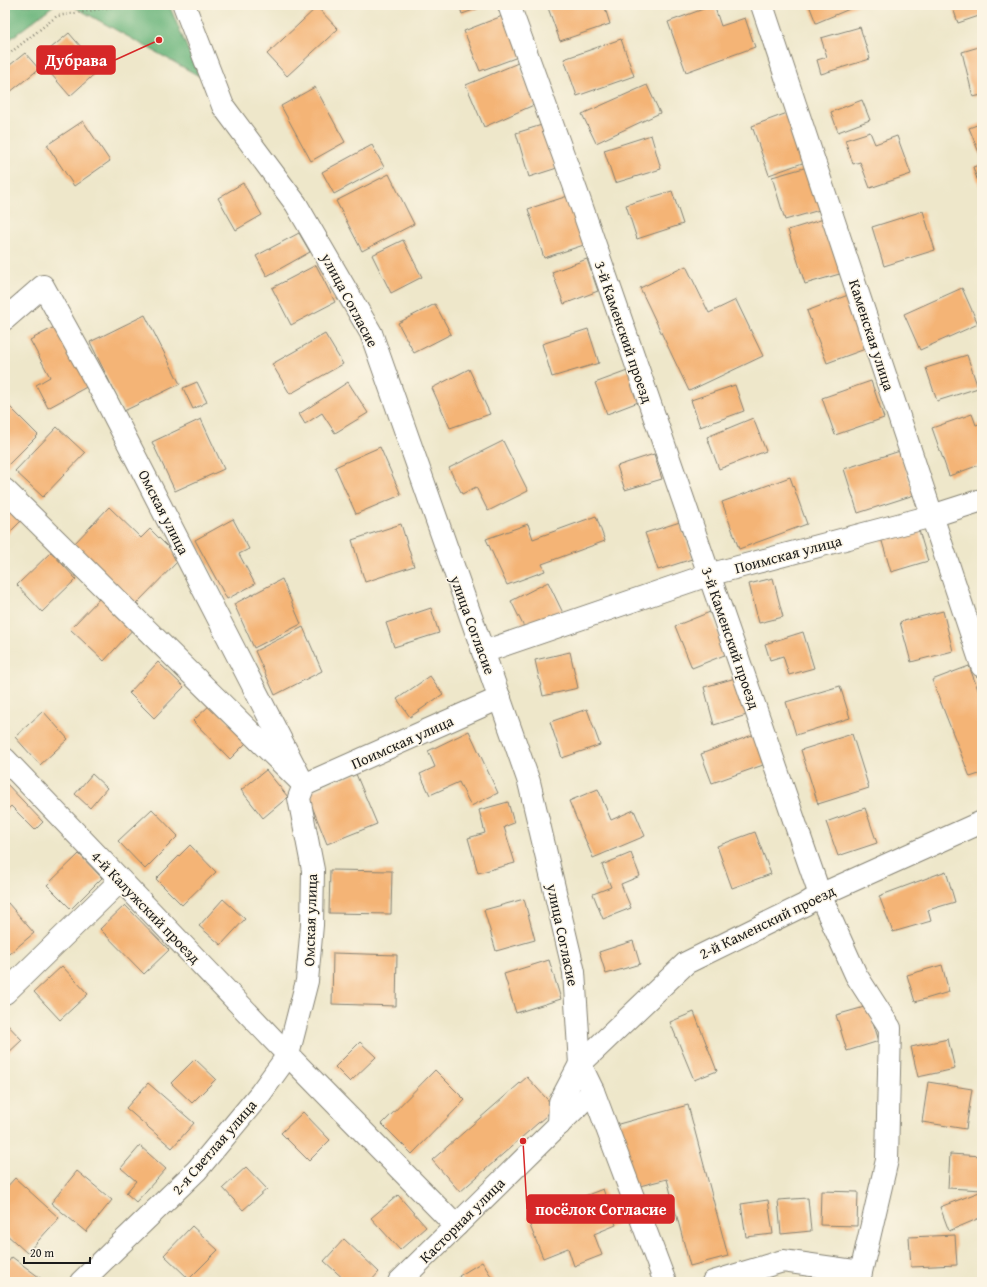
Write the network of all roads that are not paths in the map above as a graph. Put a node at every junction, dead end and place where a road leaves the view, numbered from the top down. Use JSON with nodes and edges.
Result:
{"nodes":[{"id":1,"x":184,"y":5,"type":"edge"},
{"id":2,"x":509,"y":5,"type":"edge"},
{"id":3,"x":762,"y":5,"type":"edge"},
{"id":4,"x":5,"y":319,"type":"edge"},
{"id":5,"x":5,"y":490,"type":"edge"},
{"id":6,"x":982,"y":500,"type":"edge"},
{"id":7,"x":932,"y":516,"type":"junction"},
{"id":8,"x":708,"y":575,"type":"junction"},
{"id":9,"x":483,"y":652,"type":"junction"},
{"id":10,"x":982,"y":666,"type":"edge"},
{"id":11,"x":500,"y":698,"type":"junction"},
{"id":12,"x":5,"y":759,"type":"edge"},
{"id":13,"x":304,"y":785,"type":"junction"},
{"id":14,"x":982,"y":822,"type":"edge"},
{"id":15,"x":120,"y":881,"type":"junction"},
{"id":16,"x":820,"y":895,"type":"junction"},
{"id":17,"x":5,"y":992,"type":"edge"},
{"id":18,"x":288,"y":1055,"type":"junction"},
{"id":19,"x":580,"y":1064,"type":"junction"},
{"id":20,"x":593,"y":1091,"type":"junction"},
{"id":21,"x":559,"y":1125,"type":"junction"},
{"id":22,"x":457,"y":1225,"type":"junction"},
{"id":23,"x":860,"y":1277,"type":"edge"},
{"id":24,"x":81,"y":1282,"type":"edge"},
{"id":25,"x":399,"y":1282,"type":"edge"},
{"id":26,"x":665,"y":1282,"type":"edge"},
{"id":27,"x":713,"y":1282,"type":"edge"}],
"edges":[{"from":1,"to":9,"type":"street","name":"улица Согласие"},
{"from":2,"to":8,"type":"street","name":"3-й Каменский проезд"},
{"from":3,"to":7,"type":"street","name":"Каменская улица"},
{"from":4,"to":13,"type":"street","name":"Омская улица"},
{"from":5,"to":13,"type":"street"},
{"from":6,"to":7,"type":"street","name":"Поимская улица"},
{"from":7,"to":8,"type":"street","name":"Поимская улица"},
{"from":7,"to":10,"type":"street","name":"Каменская улица"},
{"from":8,"to":9,"type":"street","name":"Поимская улица"},
{"from":8,"to":16,"type":"street","name":"3-й Каменский проезд"},
{"from":9,"to":11,"type":"street","name":"улица Согласие"},
{"from":11,"to":13,"type":"street","name":"Поимская улица"},
{"from":11,"to":19,"type":"street","name":"улица Согласие"},
{"from":12,"to":15,"type":"street","name":"4-й Калужский проезд"},
{"from":13,"to":18,"type":"street","name":"Омская улица"},
{"from":14,"to":16,"type":"street","name":"2-й Каменский проезд"},
{"from":15,"to":17,"type":"street"},
{"from":15,"to":18,"type":"street","name":"4-й Калужский проезд"},
{"from":16,"to":19,"type":"street","name":"2-й Каменский проезд"},
{"from":16,"to":23,"type":"street","name":"3-й Каменский проезд"},
{"from":18,"to":22,"type":"street","name":"4-й Калужский проезд"},
{"from":18,"to":24,"type":"street","name":"2-я Светлая улица"},
{"from":19,"to":20,"type":"street","name":"улица Согласие"},
{"from":19,"to":21,"type":"street"},
{"from":20,"to":21,"type":"street","name":"Касторная улица"},
{"from":20,"to":26,"type":"street","name":"улица Согласие"},
{"from":21,"to":22,"type":"street","name":"Касторная улица"},
{"from":22,"to":25,"type":"street","name":"Касторная улица"},
{"from":23,"to":27,"type":"street"}]}
